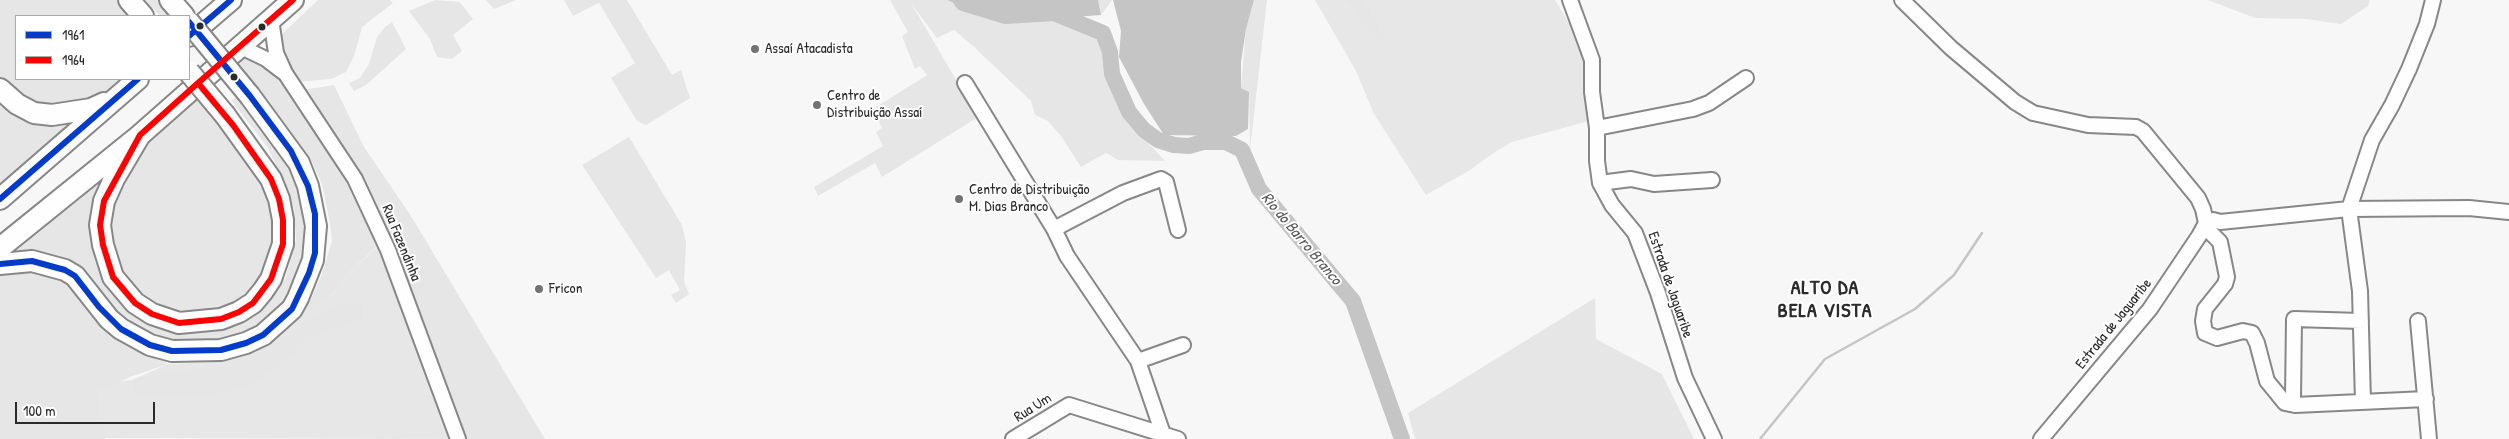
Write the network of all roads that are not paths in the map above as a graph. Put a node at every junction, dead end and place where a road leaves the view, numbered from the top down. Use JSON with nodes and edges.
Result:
{"nodes":[{"id":1,"x":129,"y":0,"type":"edge"},
{"id":2,"x":170,"y":0,"type":"edge"},
{"id":3,"x":231,"y":0,"type":"edge"},
{"id":4,"x":293,"y":0,"type":"edge"},
{"id":5,"x":1570,"y":0,"type":"edge"},
{"id":6,"x":2433,"y":0,"type":"edge"},
{"id":7,"x":1911,"y":3,"type":"edge"},
{"id":8,"x":142,"y":15,"type":"edge"},
{"id":9,"x":183,"y":15,"type":"edge"},
{"id":10,"x":271,"y":18,"type":"junction"},
{"id":11,"x":190,"y":23,"type":"edge"},
{"id":12,"x":190,"y":35,"type":"edge"},
{"id":13,"x":240,"y":47,"type":"junction"},
{"id":14,"x":190,"y":73,"type":"edge"},
{"id":15,"x":285,"y":73,"type":"junction"},
{"id":16,"x":1746,"y":78,"type":"dead end"},
{"id":17,"x":137,"y":80,"type":"edge"},
{"id":18,"x":965,"y":84,"type":"dead end"},
{"id":19,"x":0,"y":89,"type":"edge"},
{"id":20,"x":115,"y":98,"type":"junction"},
{"id":21,"x":1597,"y":128,"type":"junction"},
{"id":22,"x":140,"y":135,"type":"junction"},
{"id":23,"x":1712,"y":180,"type":"dead end"},
{"id":24,"x":1600,"y":183,"type":"junction"},
{"id":25,"x":0,"y":199,"type":"edge"},
{"id":26,"x":2349,"y":208,"type":"junction"},
{"id":27,"x":2509,"y":212,"type":"edge"},
{"id":28,"x":2206,"y":223,"type":"junction"},
{"id":29,"x":1054,"y":229,"type":"junction"},
{"id":30,"x":1178,"y":230,"type":"dead end"},
{"id":31,"x":0,"y":248,"type":"edge"},
{"id":32,"x":0,"y":264,"type":"edge"},
{"id":33,"x":2361,"y":321,"type":"junction"},
{"id":34,"x":2418,"y":321,"type":"dead end"},
{"id":35,"x":1183,"y":345,"type":"dead end"},
{"id":36,"x":1138,"y":360,"type":"junction"},
{"id":37,"x":2426,"y":399,"type":"junction"},
{"id":38,"x":2363,"y":402,"type":"junction"},
{"id":39,"x":2295,"y":405,"type":"junction"},
{"id":40,"x":1163,"y":434,"type":"junction"},
{"id":41,"x":458,"y":439,"type":"edge"},
{"id":42,"x":1013,"y":439,"type":"edge"},
{"id":43,"x":1178,"y":439,"type":"edge"},
{"id":44,"x":1714,"y":439,"type":"edge"},
{"id":45,"x":2041,"y":439,"type":"edge"},
{"id":46,"x":2429,"y":439,"type":"edge"}],
"edges":[{"from":1,"to":8,"type":"highway"},
{"from":2,"to":9,"type":"highway"},
{"from":3,"to":12,"type":"highway"},
{"from":4,"to":10,"type":"highway"},
{"from":5,"to":21,"type":"street","name":"Estrada de Jaguaribe"},
{"from":6,"to":26,"type":"street"},
{"from":7,"to":28,"type":"street"},
{"from":10,"to":13,"type":"highway"},
{"from":10,"to":15,"type":"street","name":"Rua Fazendinha"},
{"from":11,"to":32,"type":"highway","bridge":true},
{"from":13,"to":15,"type":"street","name":"Rua Fazendinha"},
{"from":13,"to":22,"type":"highway"},
{"from":14,"to":22,"type":"highway","bridge":true},
{"from":15,"to":41,"type":"street","name":"Rua Fazendinha"},
{"from":16,"to":21,"type":"street"},
{"from":17,"to":20,"type":"highway"},
{"from":18,"to":29,"type":"street"},
{"from":19,"to":20,"type":"highway"},
{"from":20,"to":25,"type":"highway"},
{"from":21,"to":24,"type":"street","name":"Estrada de Jaguaribe"},
{"from":22,"to":31,"type":"highway"},
{"from":23,"to":24,"type":"street"},
{"from":24,"to":44,"type":"street","name":"Estrada de Jaguaribe"},
{"from":26,"to":27,"type":"street"},
{"from":26,"to":28,"type":"street"},
{"from":26,"to":33,"type":"street"},
{"from":28,"to":39,"type":"street"},
{"from":28,"to":45,"type":"street","name":"Estrada de Jaguaribe"},
{"from":29,"to":30,"type":"street"},
{"from":29,"to":36,"type":"street"},
{"from":33,"to":38,"type":"street"},
{"from":33,"to":39,"type":"street"},
{"from":34,"to":37,"type":"street"},
{"from":35,"to":36,"type":"street"},
{"from":36,"to":40,"type":"street"},
{"from":37,"to":38,"type":"street"},
{"from":37,"to":46,"type":"street"},
{"from":38,"to":39,"type":"street"},
{"from":40,"to":42,"type":"street","name":"Rua Um"},
{"from":40,"to":43,"type":"street"}]}
